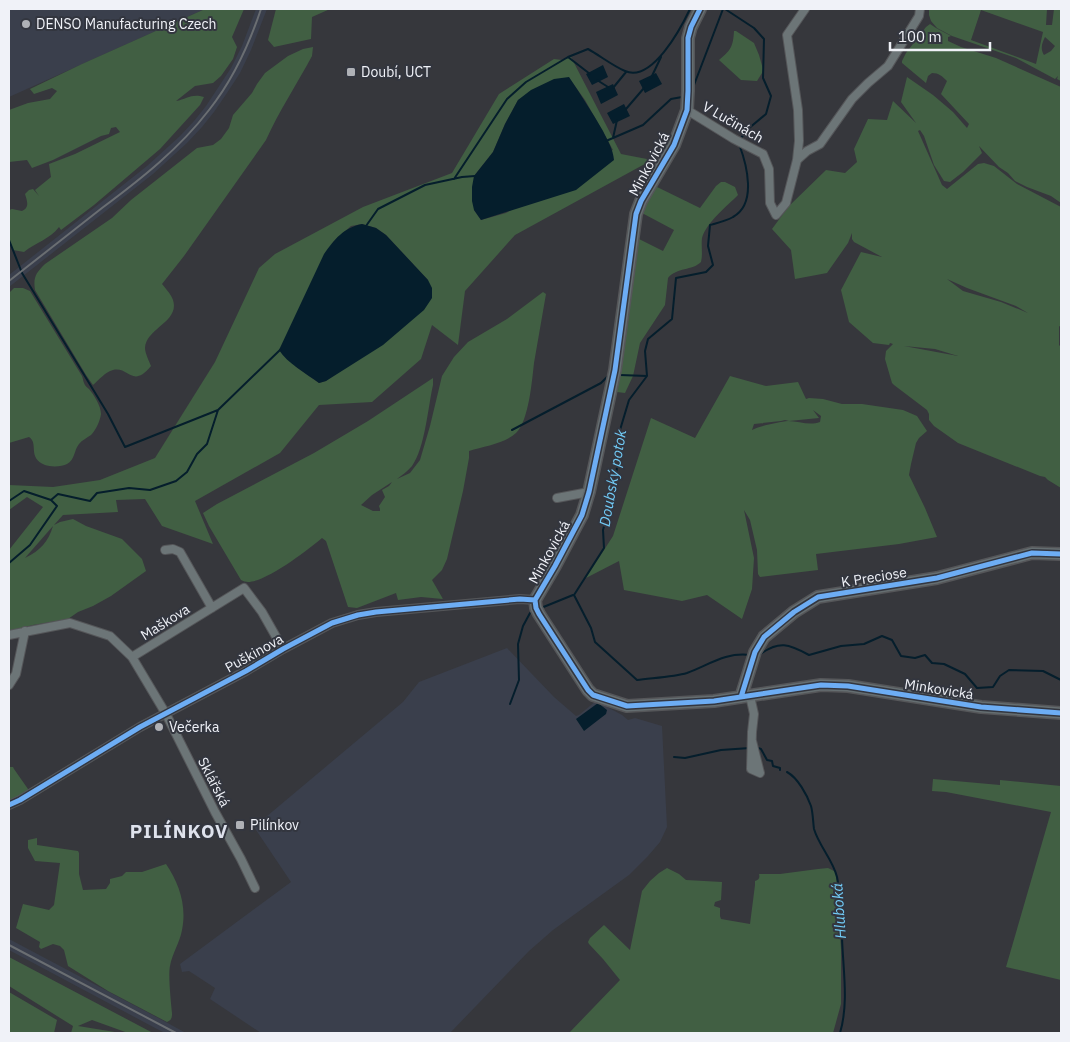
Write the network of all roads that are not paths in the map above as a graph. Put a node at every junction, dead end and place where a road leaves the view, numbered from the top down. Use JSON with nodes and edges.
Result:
{"nodes":[{"id":1,"x":700,"y":9,"type":"edge"},
{"id":2,"x":805,"y":9,"type":"edge"},
{"id":3,"x":920,"y":9,"type":"edge"},
{"id":4,"x":687,"y":110,"type":"junction"},
{"id":5,"x":797,"y":160,"type":"junction"},
{"id":6,"x":589,"y":492,"type":"junction"},
{"id":7,"x":557,"y":498,"type":"dead end"},
{"id":8,"x":165,"y":550,"type":"dead end"},
{"id":9,"x":1061,"y":554,"type":"edge"},
{"id":10,"x":535,"y":600,"type":"junction"},
{"id":11,"x":212,"y":608,"type":"junction"},
{"id":12,"x":25,"y":631,"type":"junction"},
{"id":13,"x":9,"y":635,"type":"edge"},
{"id":14,"x":283,"y":650,"type":"junction"},
{"id":15,"x":132,"y":657,"type":"junction"},
{"id":16,"x":9,"y":685,"type":"edge"},
{"id":17,"x":746,"y":696,"type":"junction"},
{"id":18,"x":1061,"y":713,"type":"edge"},
{"id":19,"x":166,"y":714,"type":"junction"},
{"id":20,"x":752,"y":741,"type":"dead end"},
{"id":21,"x":9,"y":805,"type":"edge"},
{"id":22,"x":254,"y":888,"type":"dead end"}],
"edges":[{"from":1,"to":4,"type":"street","name":"Minkovická"},
{"from":2,"to":5,"type":"street","name":"V Lučinách"},
{"from":3,"to":5,"type":"street"},
{"from":4,"to":5,"type":"street","name":"V Lučinách"},
{"from":4,"to":6,"type":"street","name":"Minkovická"},
{"from":6,"to":7,"type":"street","name":"Minkovická"},
{"from":6,"to":10,"type":"street","name":"Minkovická"},
{"from":8,"to":11,"type":"street","name":"Maškova"},
{"from":9,"to":17,"type":"street","name":"K Preciose"},
{"from":10,"to":14,"type":"street","name":"Puškinova"},
{"from":10,"to":17,"type":"street","name":"Minkovická"},
{"from":11,"to":14,"type":"street","name":"Maškova"},
{"from":11,"to":15,"type":"street","name":"Maškova"},
{"from":12,"to":13,"type":"street","name":"Maškova"},
{"from":12,"to":15,"type":"street","name":"Maškova"},
{"from":12,"to":16,"type":"street"},
{"from":14,"to":19,"type":"street","name":"Puškinova"},
{"from":15,"to":19,"type":"street","name":"Maškova"},
{"from":17,"to":18,"type":"street","name":"Minkovická"},
{"from":17,"to":20,"type":"street"},
{"from":19,"to":21,"type":"street","name":"Puškinova"},
{"from":19,"to":22,"type":"street","name":"Sklářská"}]}
